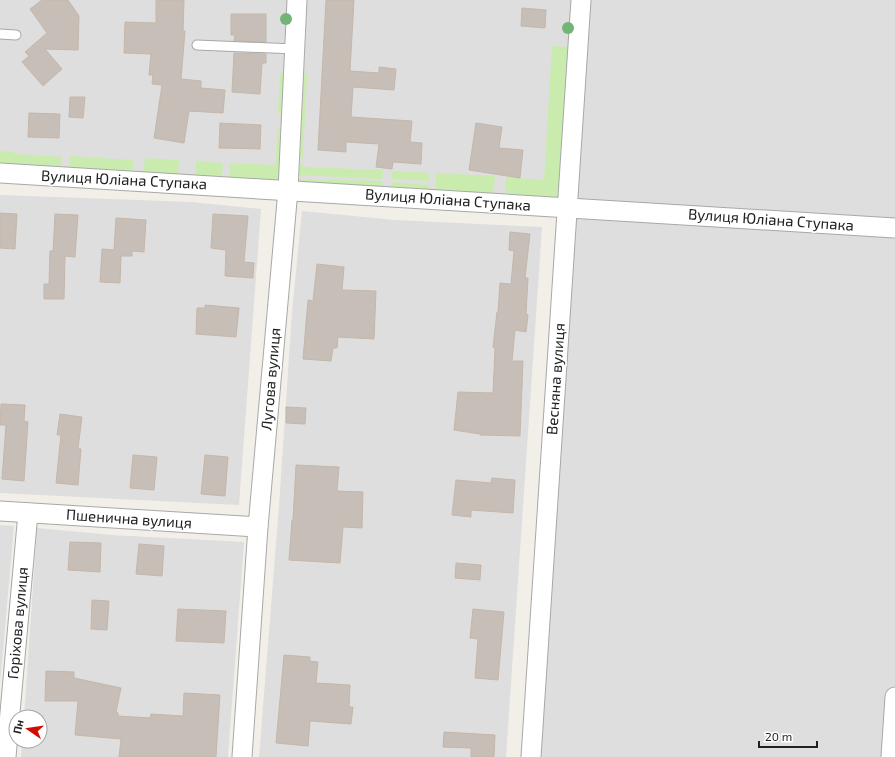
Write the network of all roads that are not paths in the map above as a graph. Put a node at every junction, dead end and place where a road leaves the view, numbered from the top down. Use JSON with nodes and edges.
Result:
{"nodes":[{"id":1,"x":297,"y":0,"type":"edge"},
{"id":2,"x":581,"y":0,"type":"edge"},
{"id":3,"x":0,"y":34,"type":"edge"},
{"id":4,"x":16,"y":35,"type":"dead end"},
{"id":5,"x":197,"y":45,"type":"dead end"},
{"id":6,"x":295,"y":49,"type":"junction"},
{"id":7,"x":0,"y":173,"type":"edge"},
{"id":8,"x":288,"y":190,"type":"junction"},
{"id":9,"x":568,"y":207,"type":"junction"},
{"id":10,"x":895,"y":228,"type":"edge"},
{"id":11,"x":0,"y":511,"type":"edge"},
{"id":12,"x":28,"y":513,"type":"junction"},
{"id":13,"x":258,"y":528,"type":"junction"},
{"id":14,"x":895,"y":697,"type":"edge"},
{"id":15,"x":6,"y":757,"type":"edge"},
{"id":16,"x":242,"y":757,"type":"edge"},
{"id":17,"x":531,"y":757,"type":"edge"},
{"id":18,"x":891,"y":757,"type":"edge"}],
"edges":[{"from":1,"to":6,"type":"street","name":"Лугова вулиця"},
{"from":2,"to":9,"type":"street","name":"Весняна вулиця"},
{"from":3,"to":4,"type":"lane"},
{"from":5,"to":6,"type":"lane"},
{"from":6,"to":8,"type":"street","name":"Лугова вулиця"},
{"from":7,"to":8,"type":"street","name":"Вулиця Юліана Ступака"},
{"from":8,"to":9,"type":"street","name":"Вулиця Юліана Ступака"},
{"from":8,"to":13,"type":"street","name":"Лугова вулиця"},
{"from":9,"to":10,"type":"street","name":"Вулиця Юліана Ступака"},
{"from":9,"to":17,"type":"street","name":"Весняна вулиця"},
{"from":11,"to":12,"type":"street","name":"Пшенична вулиця"},
{"from":12,"to":13,"type":"street","name":"Пшенична вулиця"},
{"from":12,"to":15,"type":"street","name":"Горіхова вулиця"},
{"from":13,"to":16,"type":"street","name":"Лугова вулиця"},
{"from":14,"to":18,"type":"street"}]}
